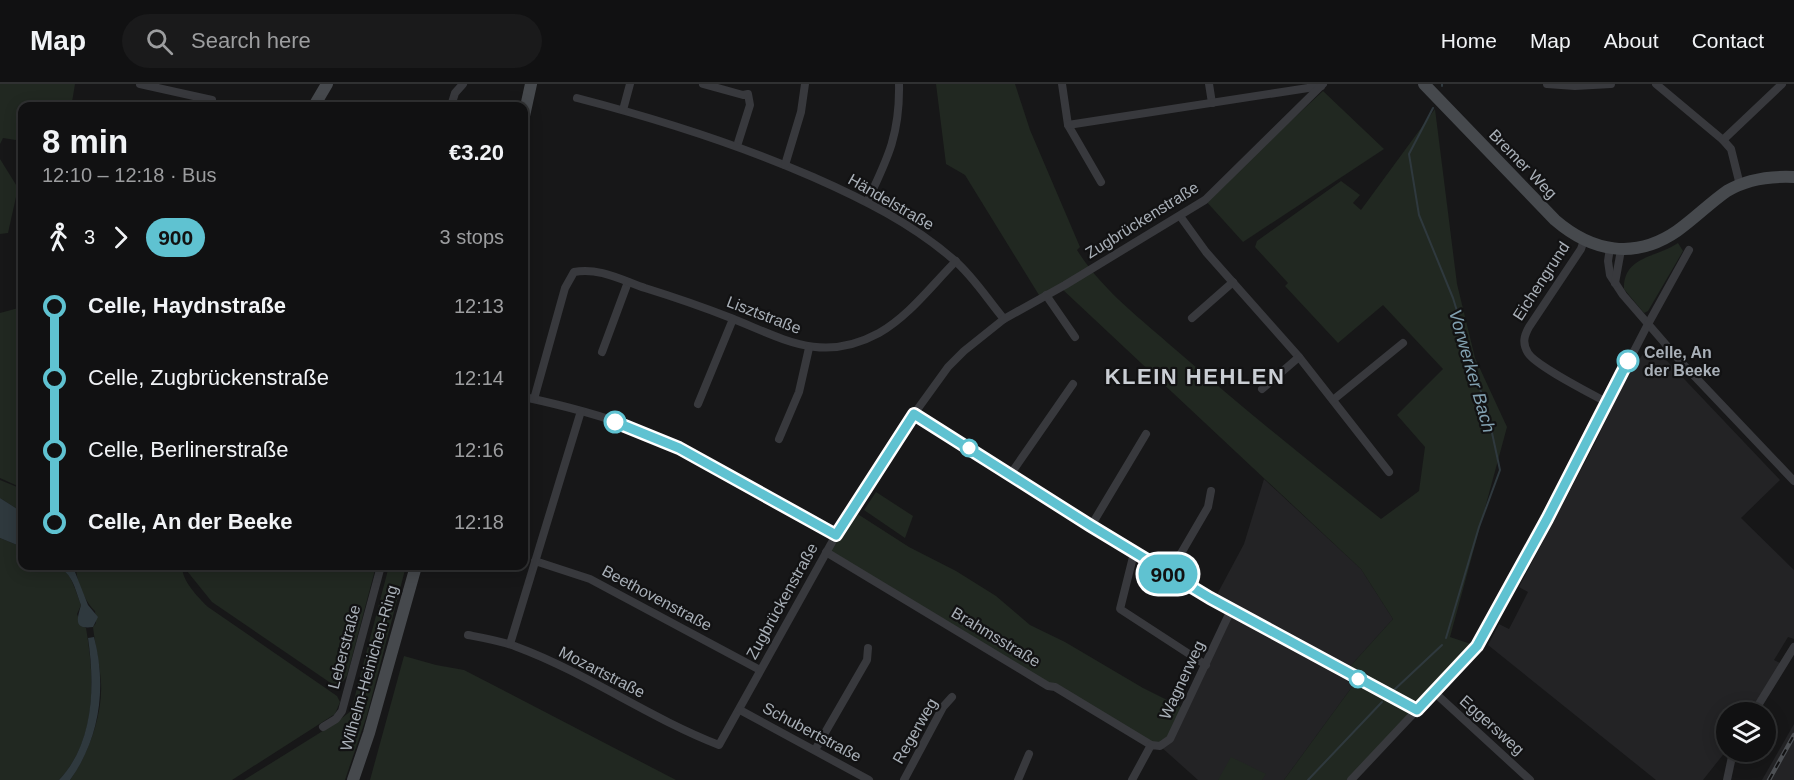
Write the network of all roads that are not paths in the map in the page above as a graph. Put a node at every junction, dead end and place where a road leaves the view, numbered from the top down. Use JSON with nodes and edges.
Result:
{"nodes":[{"id":1,"x":140,"y":84,"type":"edge"},
{"id":2,"x":327,"y":84,"type":"edge"},
{"id":3,"x":463,"y":84,"type":"edge"},
{"id":4,"x":531,"y":84,"type":"edge"},
{"id":5,"x":630,"y":84,"type":"edge"},
{"id":6,"x":703,"y":84,"type":"edge"},
{"id":7,"x":805,"y":84,"type":"edge"},
{"id":8,"x":899,"y":84,"type":"edge"},
{"id":9,"x":1062,"y":84,"type":"edge"},
{"id":10,"x":1209,"y":84,"type":"edge"},
{"id":11,"x":1424,"y":84,"type":"edge"},
{"id":12,"x":1550,"y":84,"type":"edge"},
{"id":13,"x":1610,"y":84,"type":"edge"},
{"id":14,"x":1656,"y":84,"type":"edge"},
{"id":15,"x":1782,"y":84,"type":"edge"},
{"id":16,"x":1322,"y":85,"type":"edge"},
{"id":17,"x":160,"y":86,"type":"edge"},
{"id":18,"x":577,"y":98,"type":"dead end"},
{"id":19,"x":212,"y":100,"type":"dead end"},
{"id":20,"x":316,"y":102,"type":"edge"},
{"id":21,"x":452,"y":102,"type":"edge"},
{"id":22,"x":527,"y":102,"type":"edge"},
{"id":23,"x":1212,"y":103,"type":"junction"},
{"id":24,"x":623,"y":110,"type":"junction"},
{"id":25,"x":1068,"y":124,"type":"junction"},
{"id":26,"x":1723,"y":140,"type":"junction"},
{"id":27,"x":737,"y":146,"type":"junction"},
{"id":28,"x":785,"y":165,"type":"junction"},
{"id":29,"x":1794,"y":177,"type":"edge"},
{"id":30,"x":1101,"y":182,"type":"dead end"},
{"id":31,"x":1740,"y":185,"type":"junction"},
{"id":32,"x":867,"y":202,"type":"junction"},
{"id":33,"x":1180,"y":216,"type":"junction"},
{"id":34,"x":1584,"y":240,"type":"junction"},
{"id":35,"x":1616,"y":249,"type":"junction"},
{"id":36,"x":1689,"y":250,"type":"dead end"},
{"id":37,"x":956,"y":261,"type":"junction"},
{"id":38,"x":628,"y":282,"type":"junction"},
{"id":39,"x":1233,"y":282,"type":"junction"},
{"id":40,"x":1046,"y":295,"type":"junction"},
{"id":41,"x":1192,"y":318,"type":"dead end"},
{"id":42,"x":733,"y":319,"type":"junction"},
{"id":43,"x":1004,"y":319,"type":"junction"},
{"id":44,"x":1648,"y":324,"type":"junction"},
{"id":45,"x":1075,"y":338,"type":"dead end"},
{"id":46,"x":1403,"y":343,"type":"dead end"},
{"id":47,"x":809,"y":348,"type":"junction"},
{"id":48,"x":602,"y":352,"type":"dead end"},
{"id":49,"x":1299,"y":357,"type":"junction"},
{"id":50,"x":1074,"y":384,"type":"dead end"},
{"id":51,"x":1262,"y":388,"type":"dead end"},
{"id":52,"x":528,"y":398,"type":"edge"},
{"id":53,"x":534,"y":399,"type":"junction"},
{"id":54,"x":1333,"y":400,"type":"junction"},
{"id":55,"x":1606,"y":402,"type":"junction"},
{"id":56,"x":698,"y":404,"type":"dead end"},
{"id":57,"x":581,"y":411,"type":"junction"},
{"id":58,"x":914,"y":414,"type":"junction"},
{"id":59,"x":1146,"y":434,"type":"dead end"},
{"id":60,"x":779,"y":439,"type":"dead end"},
{"id":61,"x":1389,"y":472,"type":"dead end"},
{"id":62,"x":1010,"y":475,"type":"junction"},
{"id":63,"x":1794,"y":481,"type":"edge"},
{"id":64,"x":1211,"y":491,"type":"dead end"},
{"id":65,"x":1091,"y":526,"type":"junction"},
{"id":66,"x":836,"y":535,"type":"junction"},
{"id":67,"x":826,"y":552,"type":"junction"},
{"id":68,"x":1134,"y":553,"type":"junction"},
{"id":69,"x":535,"y":561,"type":"junction"},
{"id":70,"x":380,"y":570,"type":"edge"},
{"id":71,"x":415,"y":570,"type":"edge"},
{"id":72,"x":1169,"y":574,"type":"junction"},
{"id":73,"x":1231,"y":610,"type":"junction"},
{"id":74,"x":468,"y":635,"type":"dead end"},
{"id":75,"x":510,"y":644,"type":"junction"},
{"id":76,"x":1794,"y":647,"type":"edge"},
{"id":77,"x":868,"y":648,"type":"dead end"},
{"id":78,"x":1206,"y":665,"type":"junction"},
{"id":79,"x":760,"y":670,"type":"junction"},
{"id":80,"x":1434,"y":692,"type":"junction"},
{"id":81,"x":952,"y":697,"type":"dead end"},
{"id":82,"x":1760,"y":702,"type":"edge"},
{"id":83,"x":740,"y":710,"type":"junction"},
{"id":84,"x":1417,"y":710,"type":"junction"},
{"id":85,"x":323,"y":727,"type":"dead end"},
{"id":86,"x":719,"y":745,"type":"joint"},
{"id":87,"x":1151,"y":745,"type":"junction"},
{"id":88,"x":815,"y":750,"type":"junction"},
{"id":89,"x":1029,"y":754,"type":"dead end"},
{"id":90,"x":1730,"y":762,"type":"edge"},
{"id":91,"x":353,"y":780,"type":"edge"},
{"id":92,"x":869,"y":780,"type":"edge"},
{"id":93,"x":904,"y":780,"type":"edge"},
{"id":94,"x":1018,"y":780,"type":"edge"},
{"id":95,"x":1132,"y":780,"type":"edge"},
{"id":96,"x":1351,"y":780,"type":"edge"},
{"id":97,"x":1530,"y":780,"type":"edge"},
{"id":98,"x":1727,"y":780,"type":"edge"}],
"edges":[{"from":1,"to":17,"type":"street"},
{"from":2,"to":20,"type":"main road"},
{"from":3,"to":21,"type":"street"},
{"from":4,"to":22,"type":"main road"},
{"from":5,"to":24,"type":"street"},
{"from":6,"to":27,"type":"street"},
{"from":7,"to":28,"type":"street"},
{"from":8,"to":32,"type":"street"},
{"from":9,"to":25,"type":"street"},
{"from":10,"to":23,"type":"street"},
{"from":11,"to":34,"type":"main road","name":"Bremer Weg"},
{"from":12,"to":13,"type":"street"},
{"from":14,"to":26,"type":"street"},
{"from":15,"to":26,"type":"street"},
{"from":16,"to":23,"type":"street"},
{"from":16,"to":33,"type":"street","name":"Zugbrückenstraße"},
{"from":17,"to":19,"type":"street"},
{"from":18,"to":24,"type":"street","name":"Händelstraße"},
{"from":23,"to":25,"type":"street"},
{"from":24,"to":27,"type":"street","name":"Händelstraße"},
{"from":25,"to":30,"type":"street"},
{"from":26,"to":31,"type":"street"},
{"from":27,"to":28,"type":"street","name":"Händelstraße"},
{"from":28,"to":32,"type":"street","name":"Händelstraße"},
{"from":29,"to":31,"type":"main road"},
{"from":31,"to":35,"type":"main road"},
{"from":32,"to":37,"type":"street","name":"Händelstraße"},
{"from":33,"to":39,"type":"street"},
{"from":33,"to":40,"type":"street","name":"Zugbrückenstraße"},
{"from":34,"to":35,"type":"main road","name":"Bremer Weg"},
{"from":34,"to":55,"type":"street","name":"Eichengrund"},
{"from":35,"to":44,"type":"street"},
{"from":36,"to":44,"type":"street"},
{"from":37,"to":43,"type":"street","name":"Händelstraße"},
{"from":37,"to":47,"type":"street","name":"Lisztstraße"},
{"from":38,"to":42,"type":"street","name":"Lisztstraße"},
{"from":38,"to":48,"type":"street"},
{"from":38,"to":53,"type":"street","name":"Lisztstraße"},
{"from":39,"to":41,"type":"street"},
{"from":39,"to":49,"type":"street"},
{"from":40,"to":43,"type":"street","name":"Zugbrückenstraße"},
{"from":40,"to":45,"type":"street"},
{"from":42,"to":47,"type":"street","name":"Lisztstraße"},
{"from":42,"to":56,"type":"street"},
{"from":43,"to":58,"type":"street","name":"Zugbrückenstraße"},
{"from":44,"to":55,"type":"street"},
{"from":44,"to":63,"type":"street"},
{"from":46,"to":54,"type":"street"},
{"from":47,"to":60,"type":"street"},
{"from":49,"to":51,"type":"street"},
{"from":49,"to":54,"type":"street"},
{"from":50,"to":62,"type":"street"},
{"from":52,"to":53,"type":"street"},
{"from":53,"to":57,"type":"street"},
{"from":54,"to":61,"type":"street"},
{"from":55,"to":80,"type":"street"},
{"from":57,"to":66,"type":"street"},
{"from":57,"to":69,"type":"street"},
{"from":58,"to":62,"type":"street"},
{"from":58,"to":66,"type":"street","name":"Zugbrückenstraße"},
{"from":59,"to":65,"type":"street"},
{"from":62,"to":65,"type":"street"},
{"from":64,"to":72,"type":"street"},
{"from":65,"to":68,"type":"street"},
{"from":66,"to":67,"type":"street","name":"Zugbrückenstraße"},
{"from":67,"to":79,"type":"street","name":"Zugbrückenstraße"},
{"from":67,"to":87,"type":"street","name":"Brahmsstraße"},
{"from":68,"to":72,"type":"street"},
{"from":68,"to":78,"type":"street"},
{"from":69,"to":75,"type":"street"},
{"from":69,"to":79,"type":"street","name":"Beethovenstraße"},
{"from":70,"to":85,"type":"street","name":"Leberstraße"},
{"from":71,"to":91,"type":"main road","name":"Wilhelm-Heinichen-Ring"},
{"from":72,"to":73,"type":"street"},
{"from":73,"to":78,"type":"street","name":"Wagnerweg"},
{"from":73,"to":84,"type":"street"},
{"from":74,"to":75,"type":"street","name":"Mozartstraße"},
{"from":75,"to":86,"type":"street","name":"Mozartstraße"},
{"from":76,"to":82,"type":"street"},
{"from":77,"to":88,"type":"street"},
{"from":78,"to":87,"type":"street","name":"Wagnerweg"},
{"from":79,"to":83,"type":"street","name":"Zugbrückenstraße"},
{"from":80,"to":84,"type":"street"},
{"from":80,"to":97,"type":"street","name":"Eggersweg"},
{"from":81,"to":93,"type":"street","name":"Regerweg"},
{"from":83,"to":86,"type":"street","name":"Zugbrückenstraße"},
{"from":83,"to":88,"type":"street","name":"Schubertstraße"},
{"from":84,"to":96,"type":"street"},
{"from":87,"to":95,"type":"street"},
{"from":88,"to":92,"type":"street","name":"Schubertstraße"},
{"from":89,"to":94,"type":"street"},
{"from":90,"to":98,"type":"street"}]}
